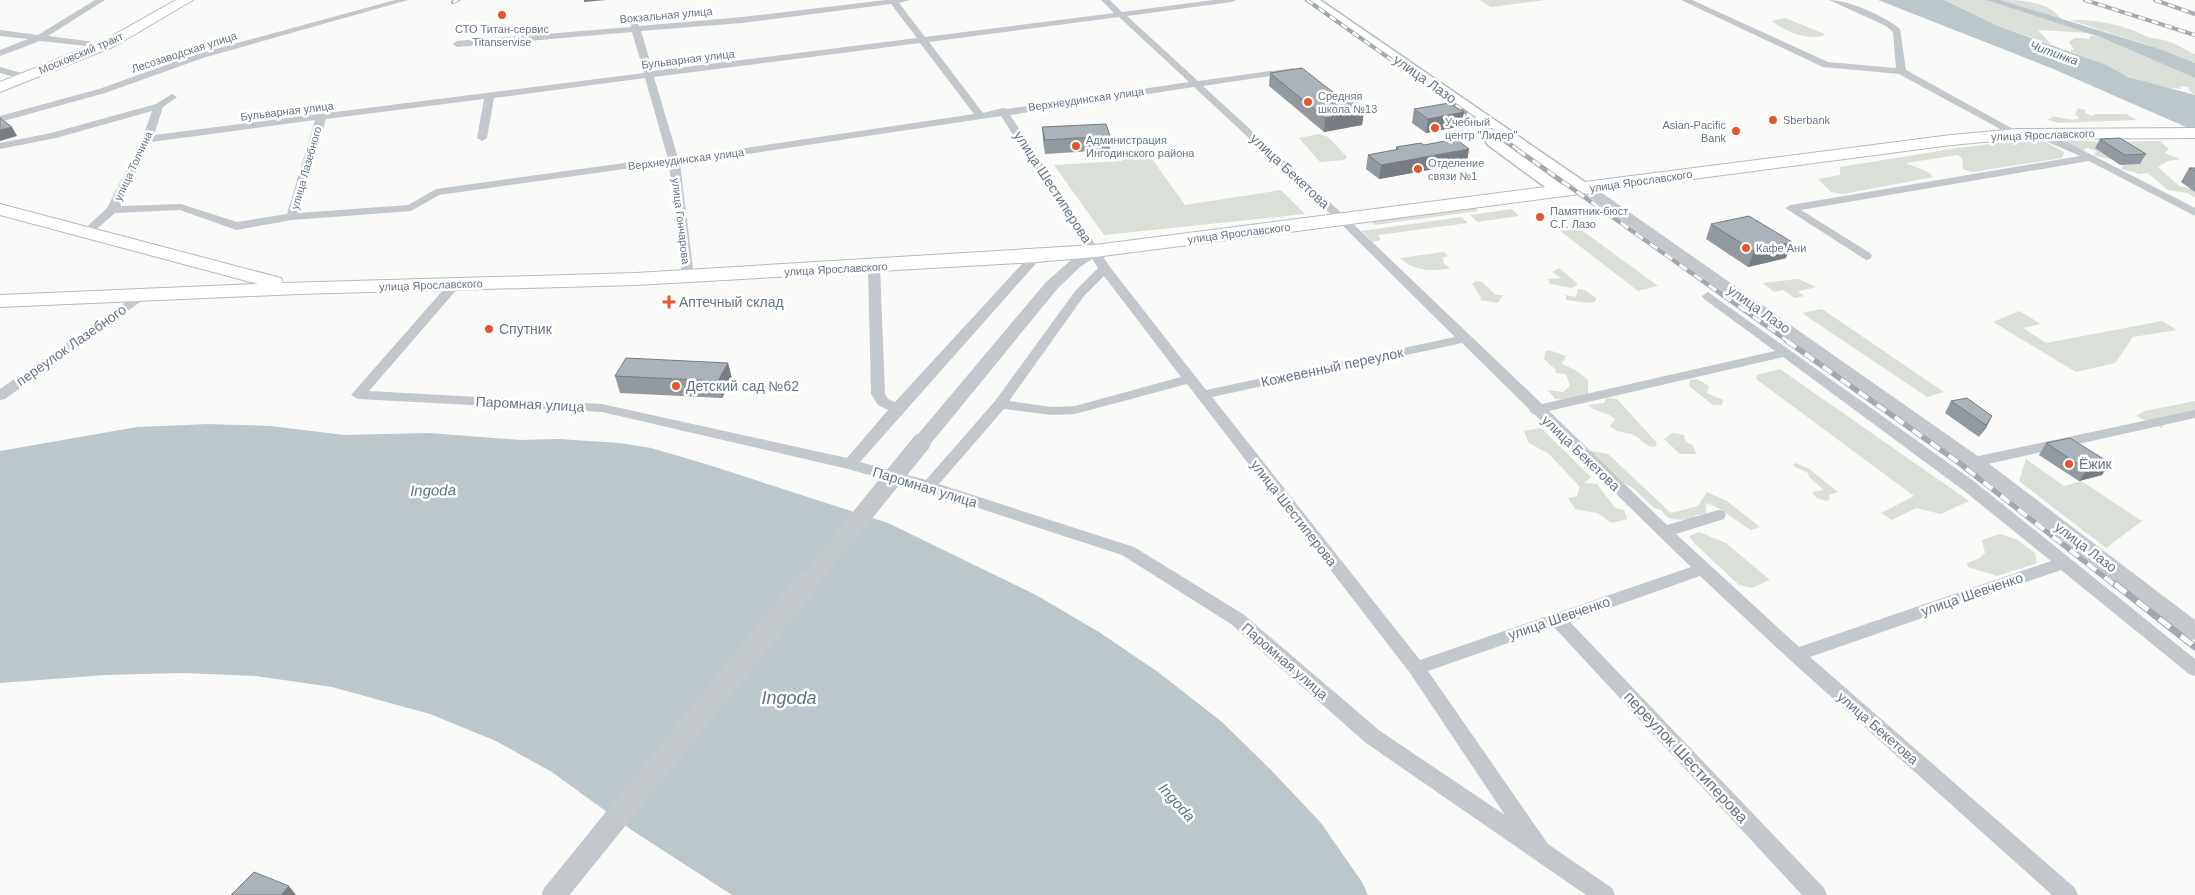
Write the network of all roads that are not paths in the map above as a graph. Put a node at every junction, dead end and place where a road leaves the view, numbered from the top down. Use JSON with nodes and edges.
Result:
{"nodes":[{"id":1,"x":101,"y":0,"type":"edge"},
{"id":2,"x":186,"y":0,"type":"edge"},
{"id":3,"x":404,"y":0,"type":"edge"},
{"id":4,"x":906,"y":0,"type":"edge"},
{"id":5,"x":1105,"y":0,"type":"edge"},
{"id":6,"x":1232,"y":0,"type":"edge"},
{"id":7,"x":1300,"y":0,"type":"edge"},
{"id":8,"x":1312,"y":0,"type":"edge"},
{"id":9,"x":1685,"y":0,"type":"edge"},
{"id":10,"x":1833,"y":0,"type":"edge"},
{"id":11,"x":893,"y":1,"type":"junction"},
{"id":12,"x":872,"y":2,"type":"edge"},
{"id":13,"x":1120,"y":15,"type":"junction"},
{"id":14,"x":635,"y":26,"type":"junction"},
{"id":15,"x":0,"y":33,"type":"edge"},
{"id":16,"x":39,"y":38,"type":"junction"},
{"id":17,"x":924,"y":41,"type":"junction"},
{"id":18,"x":457,"y":44,"type":"dead end"},
{"id":19,"x":102,"y":46,"type":"junction"},
{"id":20,"x":0,"y":53,"type":"edge"},
{"id":21,"x":1295,"y":69,"type":"edge"},
{"id":22,"x":0,"y":70,"type":"edge"},
{"id":23,"x":1901,"y":71,"type":"junction"},
{"id":24,"x":649,"y":76,"type":"junction"},
{"id":25,"x":26,"y":77,"type":"junction"},
{"id":26,"x":1195,"y":83,"type":"junction"},
{"id":27,"x":0,"y":87,"type":"edge"},
{"id":28,"x":489,"y":96,"type":"junction"},
{"id":29,"x":172,"y":97,"type":"dead end"},
{"id":30,"x":159,"y":106,"type":"junction"},
{"id":31,"x":1003,"y":111,"type":"junction"},
{"id":32,"x":980,"y":115,"type":"junction"},
{"id":33,"x":321,"y":118,"type":"junction"},
{"id":34,"x":0,"y":120,"type":"edge"},
{"id":35,"x":2017,"y":134,"type":"junction"},
{"id":36,"x":2038,"y":134,"type":"junction"},
{"id":37,"x":2195,"y":134,"type":"edge"},
{"id":38,"x":482,"y":138,"type":"dead end"},
{"id":39,"x":147,"y":139,"type":"junction"},
{"id":40,"x":0,"y":146,"type":"edge"},
{"id":41,"x":2089,"y":158,"type":"junction"},
{"id":42,"x":674,"y":162,"type":"junction"},
{"id":43,"x":1587,"y":189,"type":"junction"},
{"id":44,"x":1562,"y":192,"type":"junction"},
{"id":45,"x":112,"y":210,"type":"junction"},
{"id":46,"x":3,"y":212,"type":"edge"},
{"id":47,"x":2195,"y":213,"type":"edge"},
{"id":48,"x":292,"y":217,"type":"junction"},
{"id":49,"x":1343,"y":220,"type":"junction"},
{"id":50,"x":87,"y":232,"type":"junction"},
{"id":51,"x":1036,"y":256,"type":"junction"},
{"id":52,"x":1866,"y":256,"type":"dead end"},
{"id":53,"x":1100,"y":260,"type":"junction"},
{"id":54,"x":874,"y":267,"type":"junction"},
{"id":55,"x":688,"y":276,"type":"junction"},
{"id":56,"x":455,"y":284,"type":"junction"},
{"id":57,"x":297,"y":288,"type":"junction"},
{"id":58,"x":143,"y":294,"type":"junction"},
{"id":59,"x":1708,"y":296,"type":"dead end"},
{"id":60,"x":0,"y":301,"type":"edge"},
{"id":61,"x":1464,"y":338,"type":"junction"},
{"id":62,"x":1785,"y":353,"type":"junction"},
{"id":63,"x":1189,"y":380,"type":"junction"},
{"id":64,"x":1201,"y":395,"type":"junction"},
{"id":65,"x":0,"y":396,"type":"edge"},
{"id":66,"x":1000,"y":404,"type":"junction"},
{"id":67,"x":897,"y":409,"type":"junction"},
{"id":68,"x":1536,"y":410,"type":"junction"},
{"id":69,"x":2195,"y":414,"type":"edge"},
{"id":70,"x":1974,"y":462,"type":"junction"},
{"id":71,"x":850,"y":464,"type":"junction"},
{"id":72,"x":928,"y":486,"type":"junction"},
{"id":73,"x":1718,"y":515,"type":"dead end"},
{"id":74,"x":1664,"y":532,"type":"junction"},
{"id":75,"x":2064,"y":563,"type":"junction"},
{"id":76,"x":1703,"y":569,"type":"junction"},
{"id":77,"x":1557,"y":619,"type":"junction"},
{"id":78,"x":2195,"y":632,"type":"edge"},
{"id":79,"x":1796,"y":655,"type":"junction"},
{"id":80,"x":1416,"y":668,"type":"junction"},
{"id":81,"x":2195,"y":669,"type":"edge"},
{"id":82,"x":1541,"y":851,"type":"junction"},
{"id":83,"x":554,"y":895,"type":"edge"},
{"id":84,"x":1604,"y":895,"type":"edge"},
{"id":85,"x":1816,"y":895,"type":"edge"},
{"id":86,"x":2068,"y":895,"type":"edge"}],
"edges":[{"from":1,"to":16,"type":"street"},
{"from":2,"to":19,"type":"main road","name":"Московский тракт"},
{"from":3,"to":34,"type":"street","name":"Лесозаводская улица"},
{"from":4,"to":11,"type":"street","name":"Вокзальная улица"},
{"from":5,"to":13,"type":"street","name":"улица Бекетова"},
{"from":6,"to":13,"type":"street","name":"Бульварная улица"},
{"from":7,"to":44,"type":"main road","name":"улица Лазо"},
{"from":8,"to":43,"type":"main road","name":"улица Лазо"},
{"from":9,"to":23,"type":"street"},
{"from":10,"to":23,"type":"street"},
{"from":11,"to":12,"type":"street","name":"Вокзальная улица"},
{"from":11,"to":17,"type":"street"},
{"from":12,"to":14,"type":"street","name":"Вокзальная улица"},
{"from":13,"to":17,"type":"street","name":"Бульварная улица"},
{"from":13,"to":26,"type":"street","name":"улица Бекетова"},
{"from":14,"to":18,"type":"street","name":"Вокзальная улица"},
{"from":14,"to":24,"type":"street","name":"улица Гончарова"},
{"from":15,"to":16,"type":"street"},
{"from":16,"to":19,"type":"street"},
{"from":16,"to":20,"type":"street"},
{"from":17,"to":24,"type":"street","name":"Бульварная улица"},
{"from":17,"to":32,"type":"street"},
{"from":19,"to":25,"type":"main road","name":"Московский тракт"},
{"from":21,"to":26,"type":"street","name":"Верхнеудинская улица"},
{"from":22,"to":25,"type":"street"},
{"from":23,"to":35,"type":"street"},
{"from":24,"to":28,"type":"street","name":"Бульварная улица"},
{"from":24,"to":42,"type":"street","name":"улица Гончарова"},
{"from":25,"to":27,"type":"main road","name":"Московский тракт"},
{"from":26,"to":31,"type":"street","name":"Верхнеудинская улица"},
{"from":26,"to":49,"type":"street","name":"улица Бекетова"},
{"from":28,"to":33,"type":"street","name":"Бульварная улица"},
{"from":28,"to":38,"type":"street"},
{"from":29,"to":30,"type":"street"},
{"from":30,"to":39,"type":"street","name":"улица Толчина"},
{"from":30,"to":40,"type":"street"},
{"from":31,"to":32,"type":"street","name":"Верхнеудинская улица"},
{"from":31,"to":53,"type":"street","name":"улица Шестиперова"},
{"from":32,"to":42,"type":"street","name":"Верхнеудинская улица"},
{"from":33,"to":39,"type":"street","name":"Бульварная улица"},
{"from":33,"to":48,"type":"street","name":"улица Лазебного"},
{"from":35,"to":36,"type":"main road","name":"улица Ярославского"},
{"from":35,"to":43,"type":"main road","name":"улица Ярославского"},
{"from":36,"to":37,"type":"main road","name":"улица Ярославского"},
{"from":36,"to":41,"type":"street"},
{"from":39,"to":45,"type":"street","name":"улица Толчина"},
{"from":41,"to":47,"type":"street"},
{"from":41,"to":52,"type":"street"},
{"from":42,"to":48,"type":"street","name":"Верхнеудинская улица"},
{"from":42,"to":55,"type":"street","name":"улица Гончарова"},
{"from":43,"to":44,"type":"main road","name":"улица Ярославского"},
{"from":43,"to":70,"type":"street","name":"улица Лазо"},
{"from":44,"to":49,"type":"main road","name":"улица Ярославского"},
{"from":45,"to":48,"type":"street","name":"Верхнеудинская улица"},
{"from":45,"to":50,"type":"street","name":"улица Толчина"},
{"from":46,"to":50,"type":"main road","name":"улица Ярославского"},
{"from":49,"to":53,"type":"main road","name":"улица Ярославского"},
{"from":49,"to":61,"type":"street","name":"улица Бекетова"},
{"from":50,"to":57,"type":"main road","name":"улица Ярославского"},
{"from":51,"to":53,"type":"main road","name":"улица Ярославского"},
{"from":51,"to":54,"type":"main road","name":"улица Ярославского"},
{"from":51,"to":67,"type":"street"},
{"from":53,"to":63,"type":"street","name":"улица Шестиперова"},
{"from":53,"to":66,"type":"street"},
{"from":53,"to":83,"type":"street","bridge":true},
{"from":54,"to":55,"type":"main road","name":"улица Ярославского"},
{"from":54,"to":67,"type":"street"},
{"from":55,"to":56,"type":"main road","name":"улица Ярославского"},
{"from":56,"to":57,"type":"main road","name":"улица Ярославского"},
{"from":56,"to":71,"type":"street","name":"Паромная улица"},
{"from":57,"to":58,"type":"main road","name":"улица Ярославского"},
{"from":58,"to":60,"type":"main road","name":"улица Ярославского"},
{"from":58,"to":65,"type":"street","name":"переулок Лазебного"},
{"from":59,"to":62,"type":"street"},
{"from":61,"to":64,"type":"street","name":"Кожевенный переулок"},
{"from":61,"to":68,"type":"street","name":"улица Бекетова"},
{"from":62,"to":68,"type":"street"},
{"from":62,"to":75,"type":"street"},
{"from":63,"to":64,"type":"street","name":"улица Шестиперова"},
{"from":63,"to":66,"type":"street"},
{"from":64,"to":80,"type":"street","name":"улица Шестиперова"},
{"from":66,"to":72,"type":"street"},
{"from":67,"to":71,"type":"street"},
{"from":68,"to":74,"type":"street","name":"улица Бекетова"},
{"from":69,"to":70,"type":"street"},
{"from":70,"to":78,"type":"street","name":"улица Лазо"},
{"from":71,"to":72,"type":"street","name":"Паромная улица"},
{"from":72,"to":82,"type":"street","name":"Паромная улица"},
{"from":73,"to":74,"type":"street"},
{"from":74,"to":76,"type":"street","name":"улица Бекетова"},
{"from":75,"to":79,"type":"street","name":"улица Шевченко"},
{"from":75,"to":81,"type":"street"},
{"from":76,"to":77,"type":"street","name":"улица Шевченко"},
{"from":76,"to":79,"type":"street","name":"улица Бекетова"},
{"from":77,"to":80,"type":"street","name":"улица Шевченко"},
{"from":77,"to":85,"type":"street","name":"переулок Шестиперова"},
{"from":79,"to":86,"type":"street","name":"улица Бекетова"},
{"from":80,"to":82,"type":"street","name":"улица Шестиперова"},
{"from":82,"to":84,"type":"street","name":"улица Шестиперова"}]}
